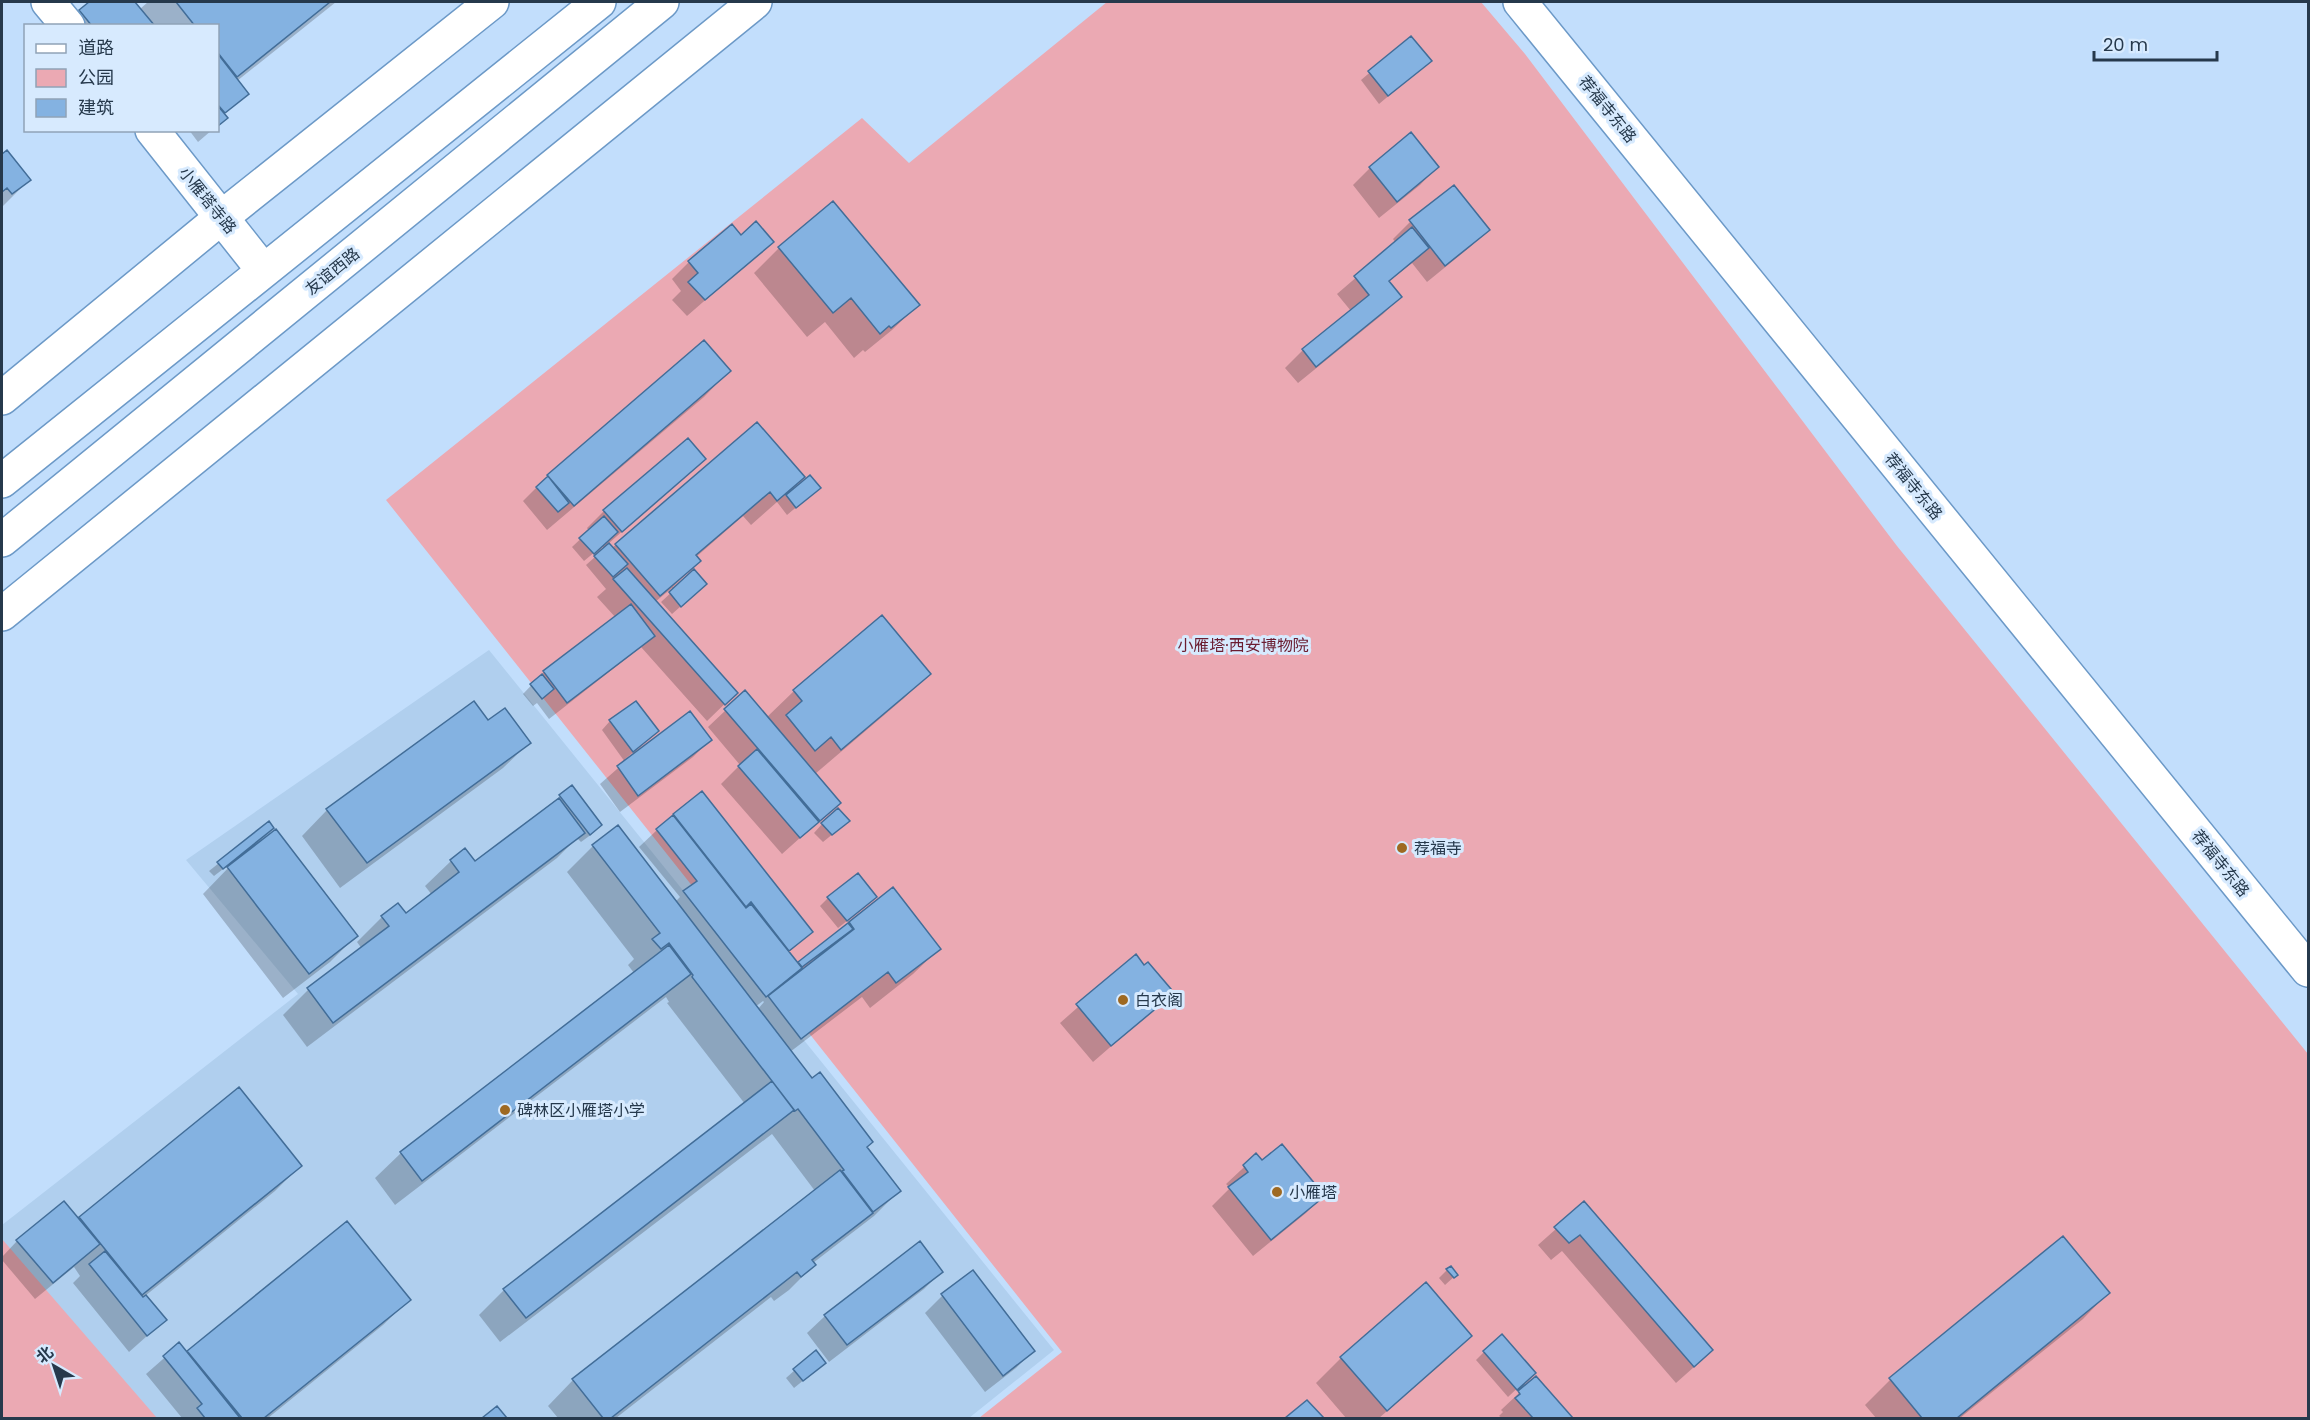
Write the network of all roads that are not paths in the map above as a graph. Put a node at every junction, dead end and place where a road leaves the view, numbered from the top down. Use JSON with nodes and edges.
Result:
{"nodes":[{"id":1,"x":48,"y":2,"type":"edge"},
{"id":2,"x":492,"y":2,"type":"edge"},
{"id":3,"x":599,"y":2,"type":"edge"},
{"id":4,"x":662,"y":2,"type":"edge"},
{"id":5,"x":754,"y":2,"type":"edge"},
{"id":6,"x":1520,"y":2,"type":"edge"},
{"id":7,"x":66,"y":24,"type":"edge"},
{"id":8,"x":155,"y":132,"type":"edge"},
{"id":9,"x":222,"y":217,"type":"junction"},
{"id":10,"x":263,"y":270,"type":"junction"},
{"id":11,"x":2,"y":398,"type":"edge"},
{"id":12,"x":2,"y":481,"type":"edge"},
{"id":13,"x":2,"y":540,"type":"edge"},
{"id":14,"x":2,"y":614,"type":"edge"},
{"id":15,"x":2308,"y":970,"type":"edge"}],
"edges":[{"from":1,"to":7,"type":"street"},
{"from":2,"to":9,"type":"street"},
{"from":3,"to":10,"type":"street"},
{"from":4,"to":13,"type":"street","name":"友谊西路"},
{"from":5,"to":14,"type":"street"},
{"from":6,"to":15,"type":"street","name":"荐福寺东路"},
{"from":8,"to":9,"type":"street","name":"小雁塔寺路"},
{"from":9,"to":10,"type":"street","name":"小雁塔寺路"},
{"from":9,"to":11,"type":"street"},
{"from":10,"to":12,"type":"street"}]}
